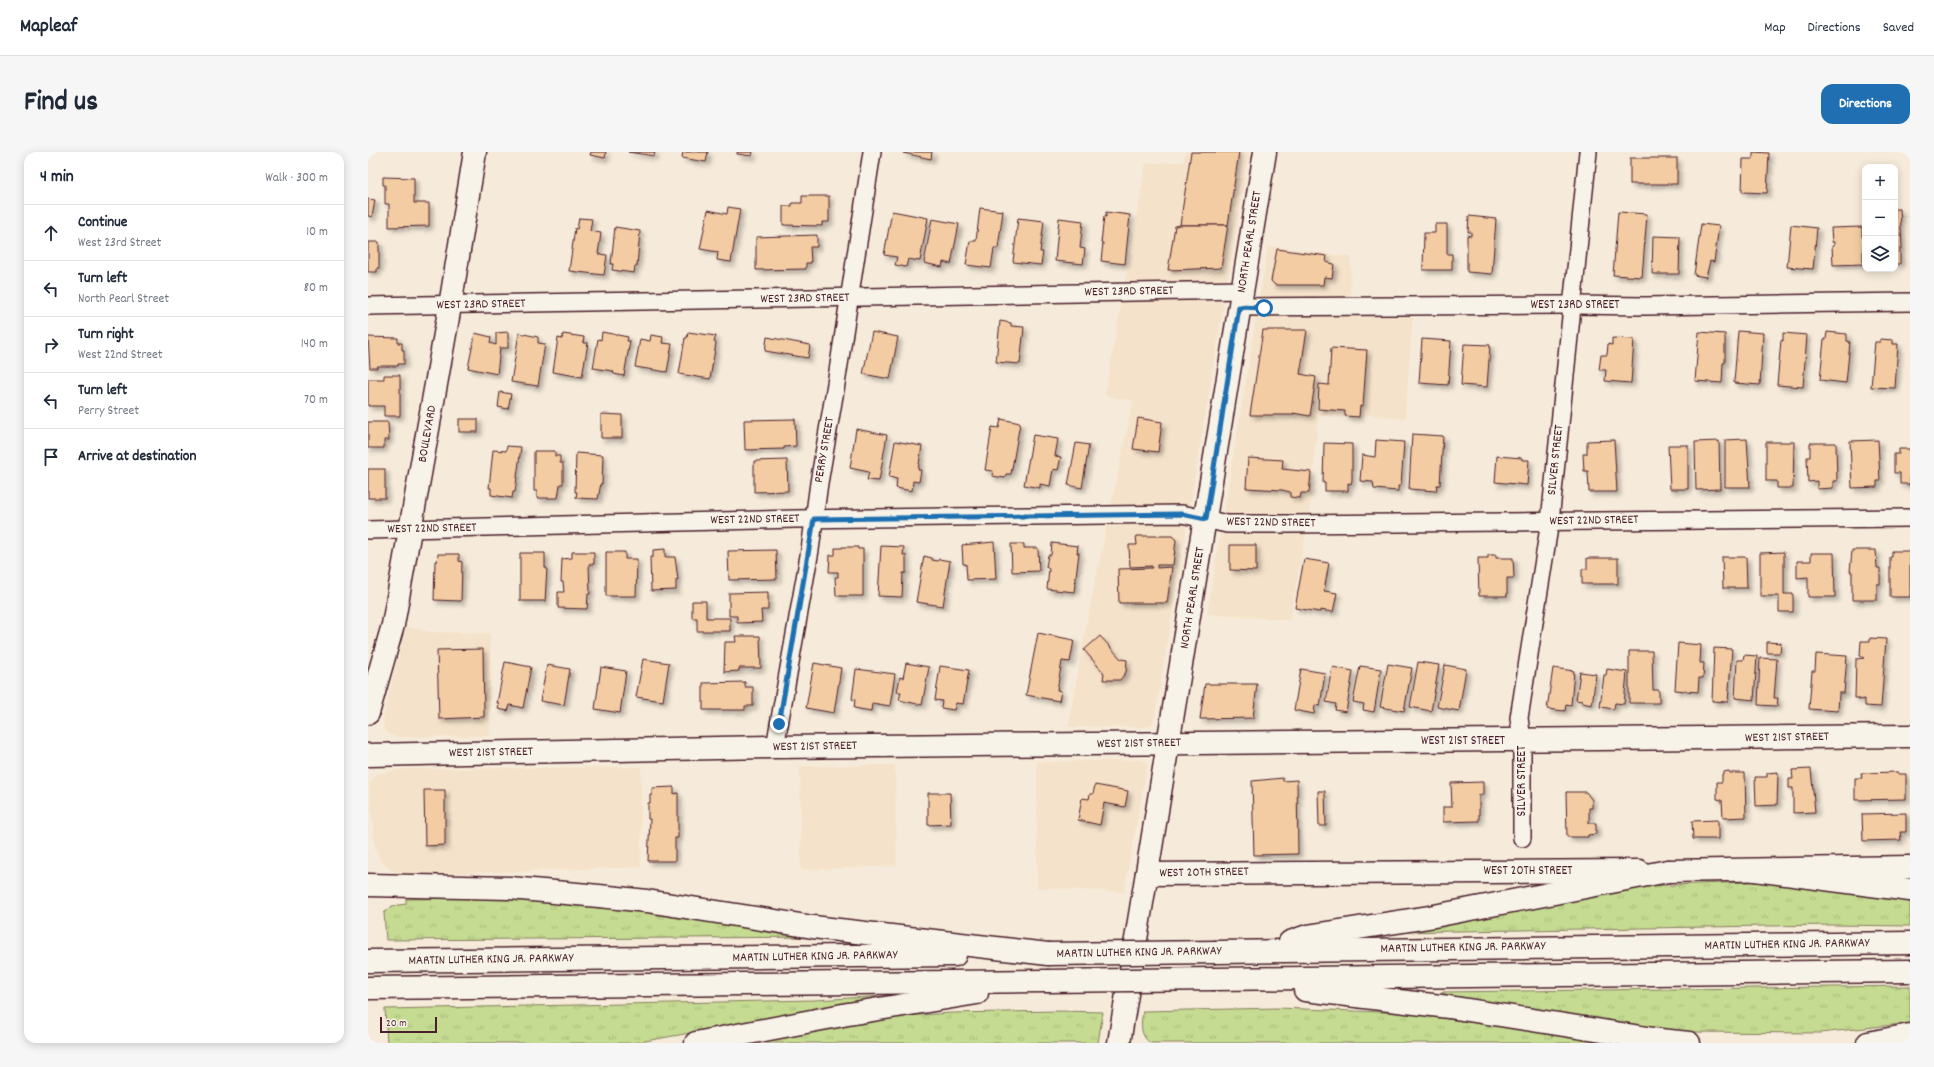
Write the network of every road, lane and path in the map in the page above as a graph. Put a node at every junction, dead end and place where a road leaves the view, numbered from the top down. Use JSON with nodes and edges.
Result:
{"nodes":[{"id":1,"x":475,"y":152,"type":"edge"},
{"id":2,"x":872,"y":152,"type":"edge"},
{"id":3,"x":1265,"y":152,"type":"edge"},
{"id":4,"x":1588,"y":152,"type":"edge"},
{"id":5,"x":850,"y":298,"type":"junction"},
{"id":6,"x":1241,"y":298,"type":"junction"},
{"id":7,"x":1910,"y":302,"type":"edge"},
{"id":8,"x":1573,"y":305,"type":"junction"},
{"id":9,"x":368,"y":306,"type":"edge"},
{"id":10,"x":450,"y":306,"type":"junction"},
{"id":11,"x":1910,"y":518,"type":"edge"},
{"id":12,"x":814,"y":519,"type":"junction"},
{"id":13,"x":1206,"y":519,"type":"junction"},
{"id":14,"x":1550,"y":521,"type":"junction"},
{"id":15,"x":368,"y":530,"type":"edge"},
{"id":16,"x":411,"y":530,"type":"junction"},
{"id":17,"x":368,"y":714,"type":"edge"},
{"id":18,"x":1910,"y":736,"type":"edge"},
{"id":19,"x":1522,"y":740,"type":"junction"},
{"id":20,"x":1169,"y":743,"type":"junction"},
{"id":21,"x":775,"y":747,"type":"junction"},
{"id":22,"x":368,"y":755,"type":"edge"},
{"id":23,"x":1522,"y":838,"type":"dead end"},
{"id":24,"x":1910,"y":867,"type":"edge"},
{"id":25,"x":1755,"y":870,"type":"junction"},
{"id":26,"x":1668,"y":871,"type":"junction"},
{"id":27,"x":1147,"y":874,"type":"junction"},
{"id":28,"x":368,"y":885,"type":"edge"},
{"id":29,"x":1910,"y":890,"type":"edge"},
{"id":30,"x":1910,"y":944,"type":"edge"},
{"id":31,"x":1268,"y":950,"type":"junction"},
{"id":32,"x":1048,"y":954,"type":"junction"},
{"id":33,"x":368,"y":962,"type":"edge"},
{"id":34,"x":1910,"y":971,"type":"edge"},
{"id":35,"x":1214,"y":979,"type":"junction"},
{"id":36,"x":1047,"y":981,"type":"junction"},
{"id":37,"x":368,"y":988,"type":"edge"},
{"id":38,"x":1910,"y":1035,"type":"edge"},
{"id":39,"x":696,"y":1043,"type":"edge"},
{"id":40,"x":1119,"y":1043,"type":"edge"},
{"id":41,"x":1689,"y":1043,"type":"edge"},
{"id":42,"x":1868,"y":1043,"type":"edge"}],
"edges":[{"from":1,"to":10,"type":"main road","name":"BOULEVARD"},
{"from":2,"to":5,"type":"street","name":"PERRY STREET"},
{"from":3,"to":6,"type":"main road","name":"NORTH PEARL STREET"},
{"from":4,"to":8,"type":"street","name":"SILVER STREET"},
{"from":5,"to":6,"type":"street","name":"WEST 23RD STREET"},
{"from":5,"to":10,"type":"street","name":"WEST 23RD STREET"},
{"from":5,"to":12,"type":"street","name":"PERRY STREET"},
{"from":6,"to":8,"type":"street","name":"WEST 23RD STREET"},
{"from":6,"to":13,"type":"main road","name":"NORTH PEARL STREET"},
{"from":7,"to":8,"type":"street","name":"WEST 23RD STREET"},
{"from":8,"to":14,"type":"street","name":"SILVER STREET"},
{"from":9,"to":10,"type":"street","name":"WEST 23RD STREET"},
{"from":10,"to":16,"type":"main road","name":"BOULEVARD"},
{"from":11,"to":14,"type":"street","name":"WEST 22ND STREET"},
{"from":12,"to":13,"type":"street","name":"WEST 22ND STREET"},
{"from":12,"to":16,"type":"street","name":"WEST 22ND STREET"},
{"from":12,"to":21,"type":"street","name":"PERRY STREET"},
{"from":13,"to":14,"type":"street","name":"WEST 22ND STREET"},
{"from":13,"to":20,"type":"main road","name":"NORTH PEARL STREET"},
{"from":14,"to":19,"type":"street","name":"SILVER STREET"},
{"from":15,"to":16,"type":"street","name":"WEST 22ND STREET"},
{"from":16,"to":17,"type":"main road","name":"BOULEVARD"},
{"from":18,"to":19,"type":"main road","name":"WEST 21ST STREET"},
{"from":19,"to":20,"type":"main road","name":"WEST 21ST STREET"},
{"from":19,"to":23,"type":"street","name":"SILVER STREET"},
{"from":20,"to":21,"type":"main road","name":"WEST 21ST STREET"},
{"from":20,"to":27,"type":"main road","name":"NORTH PEARL STREET"},
{"from":21,"to":22,"type":"main road","name":"WEST 21ST STREET"},
{"from":24,"to":25,"type":"main road","name":"WEST 20TH STREET"},
{"from":25,"to":26,"type":"main road","name":"WEST 20TH STREET"},
{"from":25,"to":29,"type":"main road"},
{"from":26,"to":27,"type":"main road","name":"WEST 20TH STREET"},
{"from":26,"to":31,"type":"main road"},
{"from":27,"to":40,"type":"main road","name":"NORTH PEARL STREET"},
{"from":28,"to":32,"type":"main road"},
{"from":30,"to":31,"type":"main road","name":"MARTIN LUTHER KING JR. PARKWAY"},
{"from":31,"to":32,"type":"main road","name":"MARTIN LUTHER KING JR. PARKWAY","bridge":true},
{"from":32,"to":33,"type":"main road","name":"MARTIN LUTHER KING JR. PARKWAY"},
{"from":34,"to":35,"type":"main road","name":"MARTIN LUTHER KING JR. PARKWAY"},
{"from":35,"to":36,"type":"main road","name":"MARTIN LUTHER KING JR. PARKWAY","bridge":true},
{"from":35,"to":41,"type":"main road"},
{"from":36,"to":37,"type":"main road","name":"MARTIN LUTHER KING JR. PARKWAY"},
{"from":36,"to":39,"type":"main road"},
{"from":38,"to":42,"type":"main road"}]}
